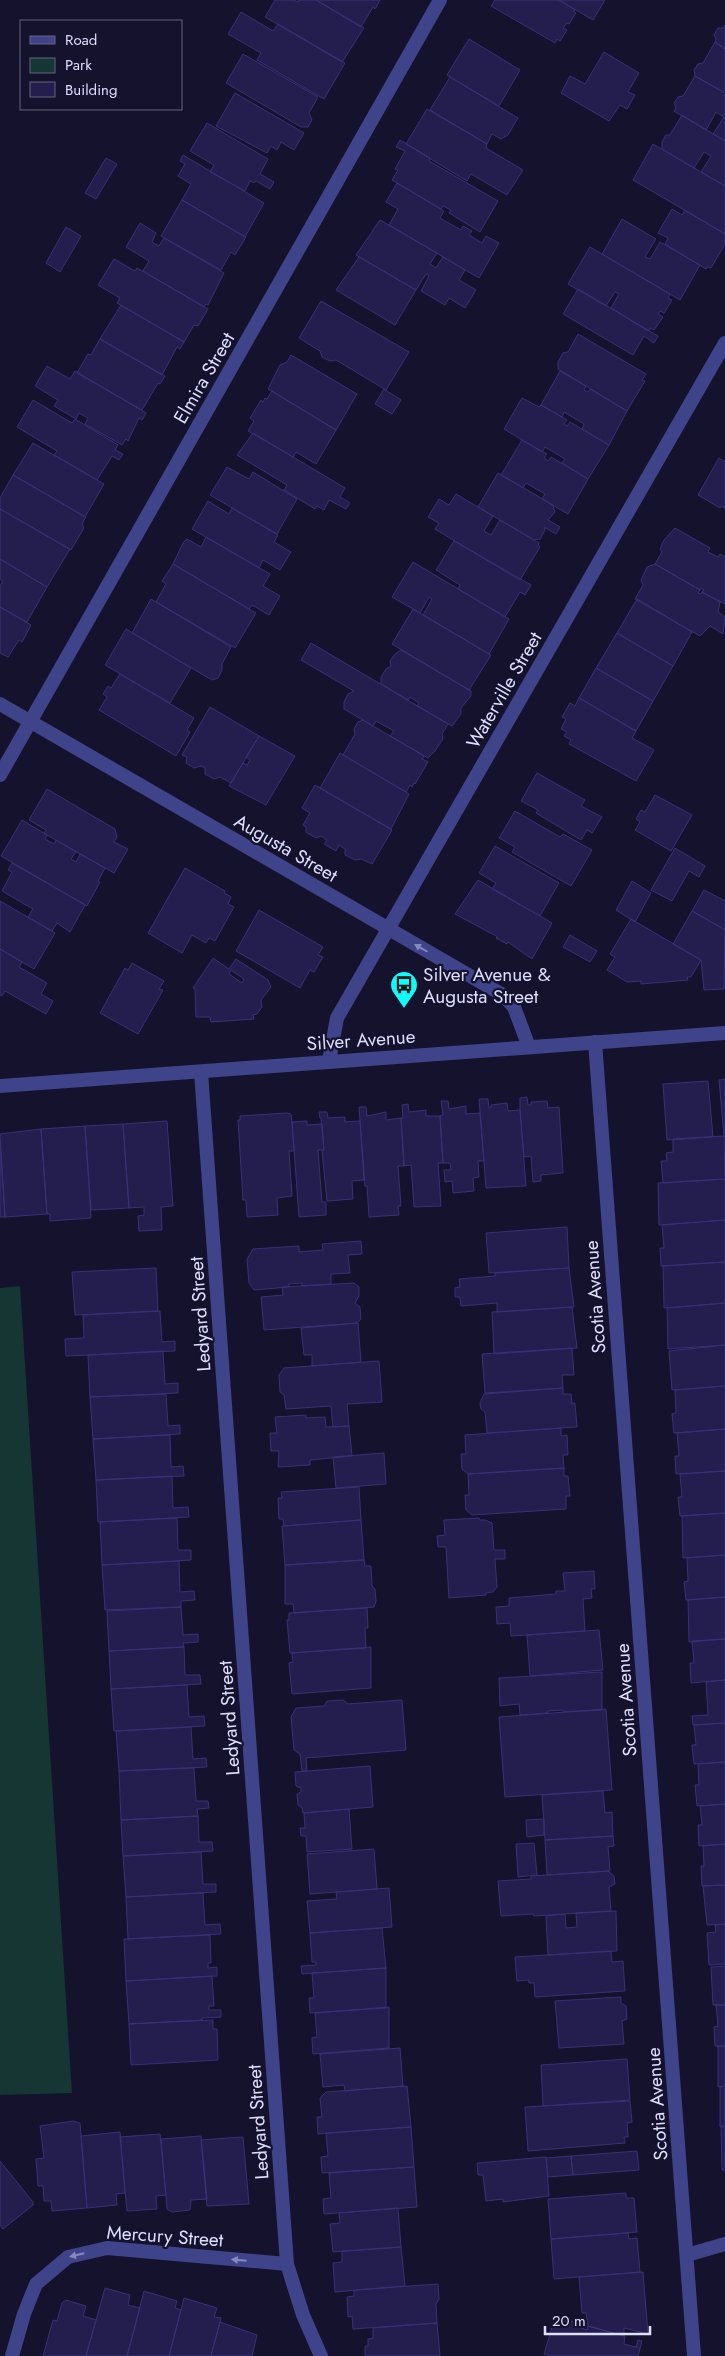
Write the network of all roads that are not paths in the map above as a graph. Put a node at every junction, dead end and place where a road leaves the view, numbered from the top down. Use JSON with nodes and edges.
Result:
{"nodes":[{"id":1,"x":440,"y":0,"type":"edge"},
{"id":2,"x":725,"y":343,"type":"edge"},
{"id":3,"x":0,"y":704,"type":"edge"},
{"id":4,"x":30,"y":722,"type":"junction"},
{"id":5,"x":0,"y":776,"type":"edge"},
{"id":6,"x":389,"y":929,"type":"junction"},
{"id":7,"x":725,"y":1033,"type":"edge"},
{"id":8,"x":595,"y":1042,"type":"junction"},
{"id":9,"x":529,"y":1047,"type":"junction"},
{"id":10,"x":329,"y":1061,"type":"junction"},
{"id":11,"x":201,"y":1072,"type":"junction"},
{"id":12,"x":0,"y":1086,"type":"edge"},
{"id":13,"x":725,"y":2244,"type":"edge"},
{"id":14,"x":687,"y":2255,"type":"junction"},
{"id":15,"x":287,"y":2264,"type":"junction"},
{"id":16,"x":12,"y":2356,"type":"edge"},
{"id":17,"x":321,"y":2356,"type":"edge"},
{"id":18,"x":694,"y":2356,"type":"edge"}],
"edges":[{"from":1,"to":4,"type":"street","name":"Elmira Street"},
{"from":2,"to":6,"type":"street","name":"Waterville Street"},
{"from":3,"to":4,"type":"street","name":"Augusta Street"},
{"from":4,"to":5,"type":"street","name":"Elmira Street"},
{"from":4,"to":6,"type":"street","name":"Augusta Street"},
{"from":9,"to":6,"type":"street","name":"Augusta Street","one_way":true},
{"from":6,"to":10,"type":"street","name":"Waterville Street"},
{"from":7,"to":8,"type":"street","name":"Silver Avenue"},
{"from":8,"to":9,"type":"street","name":"Silver Avenue"},
{"from":8,"to":14,"type":"street","name":"Scotia Avenue"},
{"from":9,"to":10,"type":"street","name":"Silver Avenue"},
{"from":10,"to":11,"type":"street","name":"Silver Avenue"},
{"from":11,"to":12,"type":"street","name":"Silver Avenue"},
{"from":11,"to":15,"type":"street","name":"Ledyard Street"},
{"from":13,"to":14,"type":"street"},
{"from":14,"to":18,"type":"street","name":"Scotia Avenue"},
{"from":15,"to":16,"type":"street","name":"Mercury Street","one_way":true},
{"from":15,"to":17,"type":"street","name":"Ledyard Street"}]}
